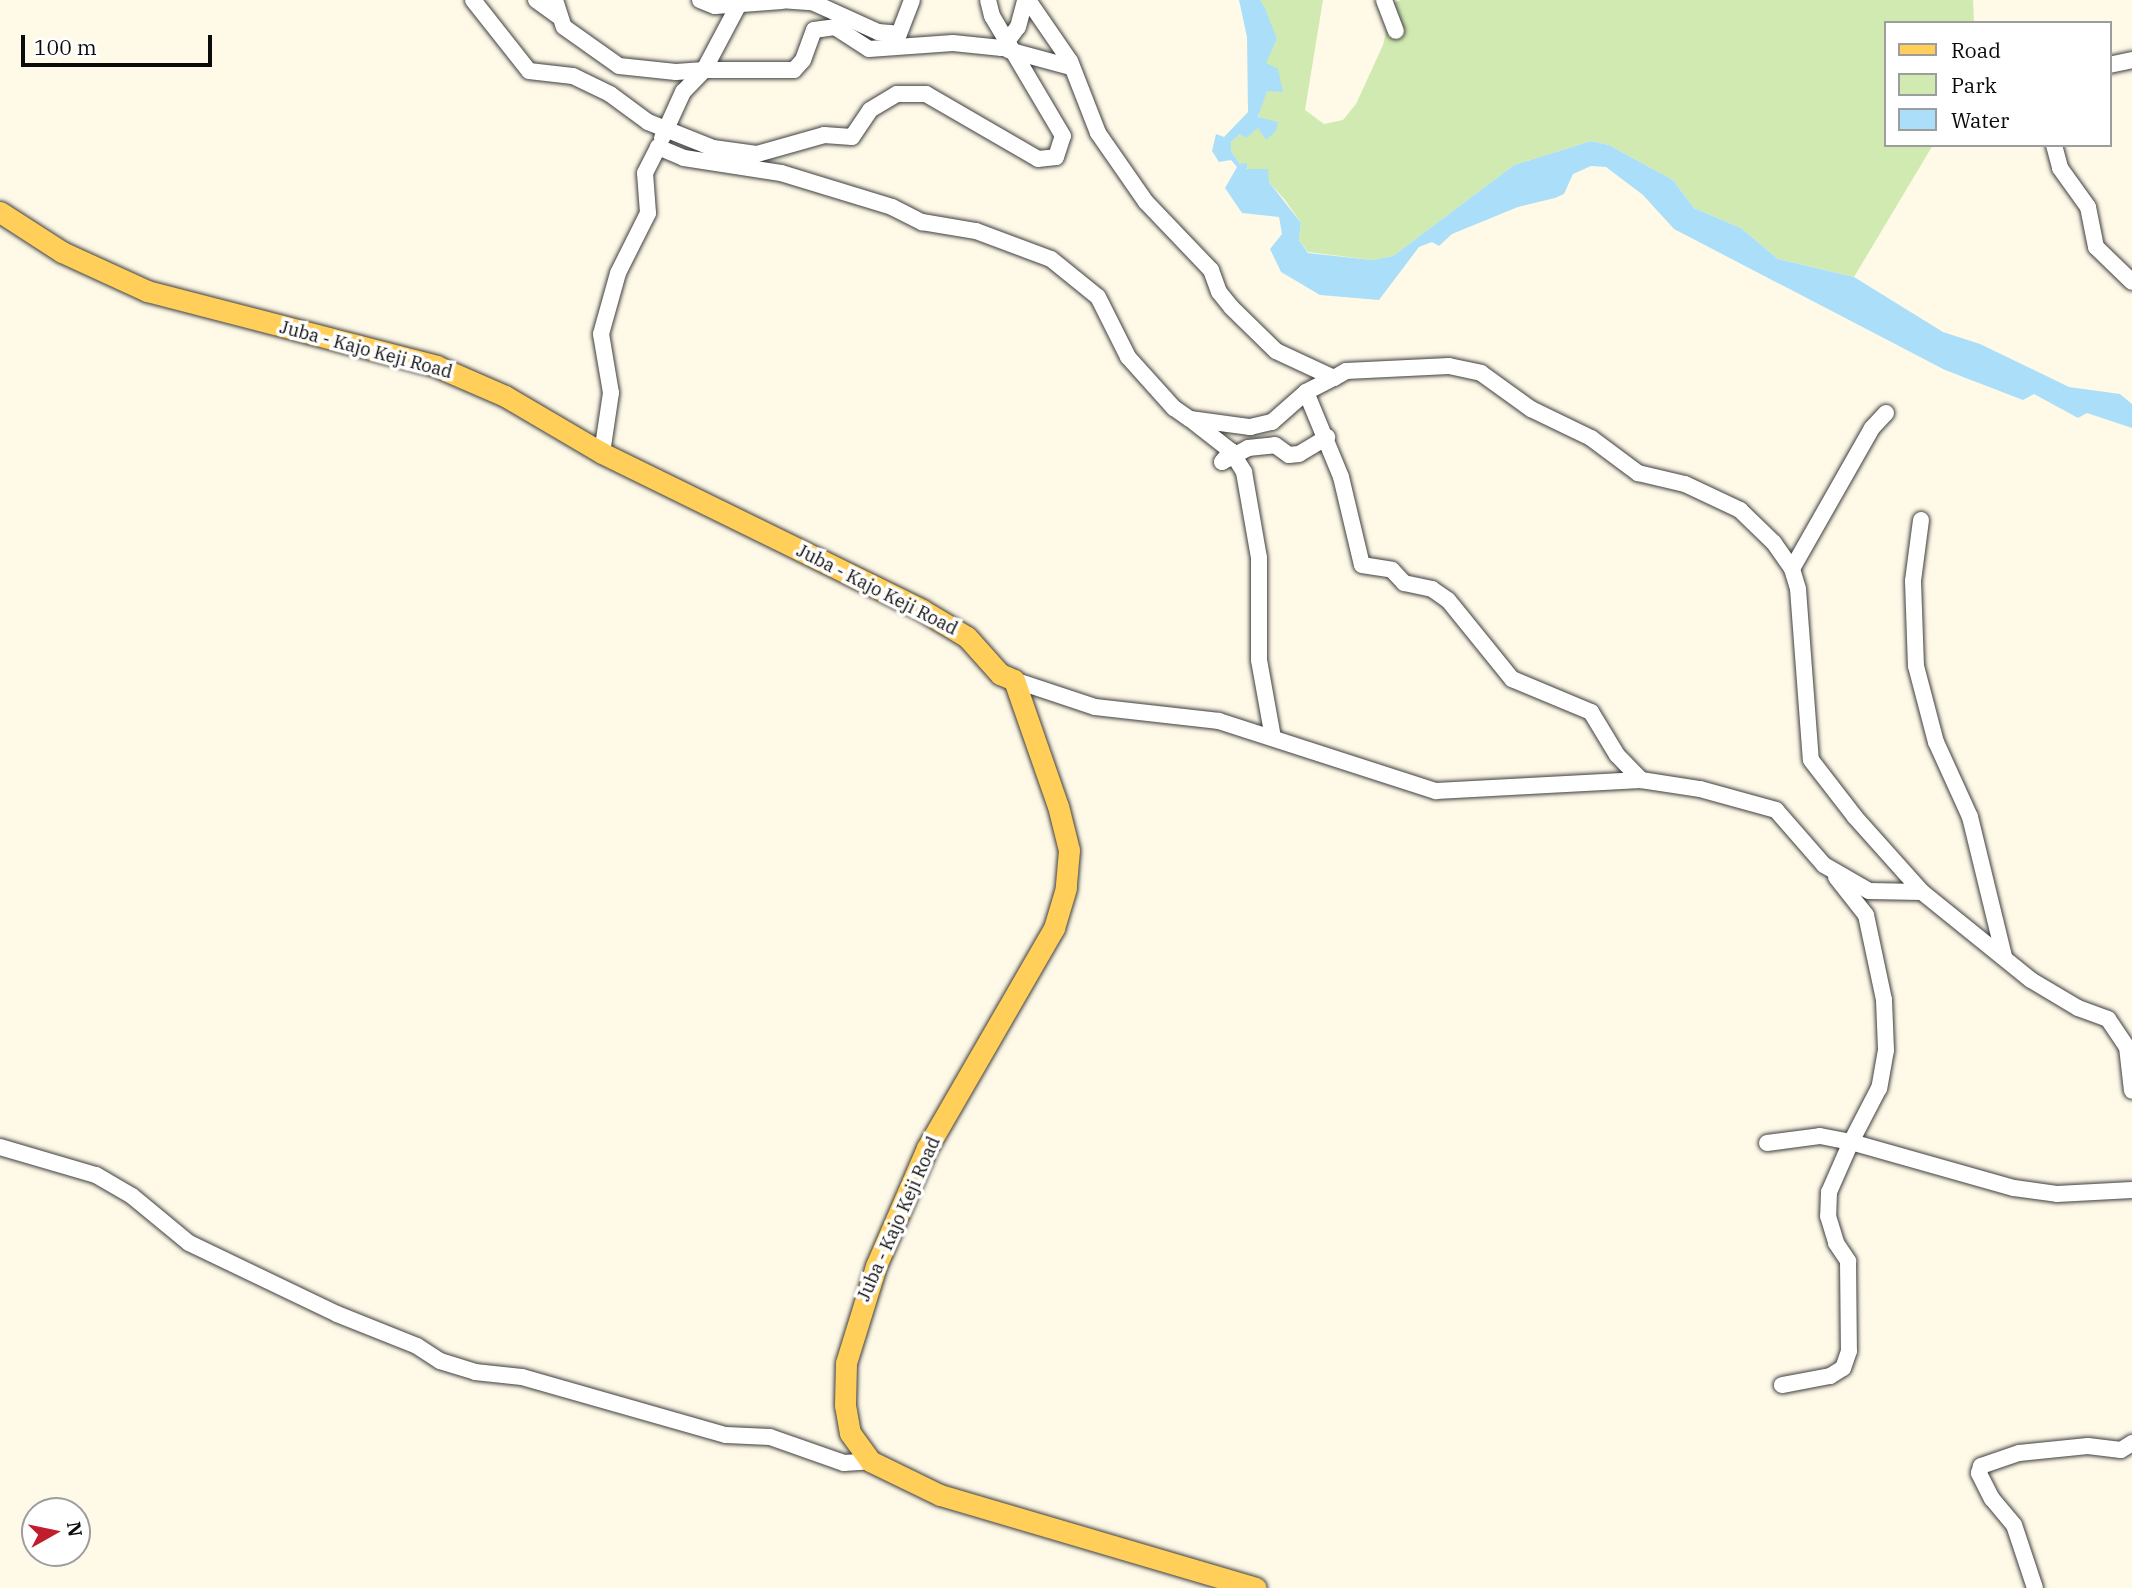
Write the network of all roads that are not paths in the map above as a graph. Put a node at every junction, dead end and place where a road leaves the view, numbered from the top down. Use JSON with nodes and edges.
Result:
{"nodes":[{"id":1,"x":473,"y":0,"type":"edge"},
{"id":2,"x":536,"y":0,"type":"edge"},
{"id":3,"x":700,"y":0,"type":"edge"},
{"id":4,"x":912,"y":0,"type":"edge"},
{"id":5,"x":988,"y":0,"type":"edge"},
{"id":6,"x":1026,"y":0,"type":"edge"},
{"id":7,"x":1384,"y":0,"type":"edge"},
{"id":8,"x":781,"y":1,"type":"edge"},
{"id":9,"x":739,"y":3,"type":"edge"},
{"id":10,"x":556,"y":8,"type":"edge"},
{"id":11,"x":1396,"y":31,"type":"dead end"},
{"id":12,"x":1002,"y":48,"type":"junction"},
{"id":13,"x":2132,"y":60,"type":"edge"},
{"id":14,"x":2111,"y":65,"type":"edge"},
{"id":15,"x":1071,"y":67,"type":"junction"},
{"id":16,"x":704,"y":70,"type":"junction"},
{"id":17,"x":658,"y":147,"type":"junction"},
{"id":18,"x":2055,"y":147,"type":"edge"},
{"id":19,"x":0,"y":212,"type":"edge"},
{"id":20,"x":2132,"y":282,"type":"edge"},
{"id":21,"x":1334,"y":378,"type":"junction"},
{"id":22,"x":1306,"y":392,"type":"junction"},
{"id":23,"x":1886,"y":413,"type":"dead end"},
{"id":24,"x":1190,"y":419,"type":"junction"},
{"id":25,"x":1327,"y":437,"type":"junction"},
{"id":26,"x":1231,"y":451,"type":"junction"},
{"id":27,"x":603,"y":453,"type":"junction"},
{"id":28,"x":1921,"y":520,"type":"dead end"},
{"id":29,"x":1792,"y":569,"type":"junction"},
{"id":30,"x":1014,"y":680,"type":"junction"},
{"id":31,"x":1273,"y":738,"type":"junction"},
{"id":32,"x":1641,"y":780,"type":"junction"},
{"id":33,"x":1824,"y":865,"type":"junction"},
{"id":34,"x":1922,"y":892,"type":"junction"},
{"id":35,"x":2004,"y":956,"type":"junction"},
{"id":36,"x":2130,"y":1046,"type":"edge"},
{"id":37,"x":2132,"y":1091,"type":"edge"},
{"id":38,"x":1851,"y":1142,"type":"junction"},
{"id":39,"x":1767,"y":1143,"type":"dead end"},
{"id":40,"x":0,"y":1147,"type":"edge"},
{"id":41,"x":2132,"y":1190,"type":"edge"},
{"id":42,"x":1783,"y":1385,"type":"dead end"},
{"id":43,"x":2132,"y":1443,"type":"edge"},
{"id":44,"x":870,"y":1461,"type":"junction"},
{"id":45,"x":1256,"y":1588,"type":"edge"},
{"id":46,"x":2035,"y":1588,"type":"edge"}],
"edges":[{"from":1,"to":5,"type":"street"},
{"from":2,"to":10,"type":"street"},
{"from":3,"to":9,"type":"street"},
{"from":4,"to":8,"type":"street"},
{"from":6,"to":12,"type":"street"},
{"from":6,"to":15,"type":"street"},
{"from":7,"to":11,"type":"street"},
{"from":8,"to":9,"type":"street"},
{"from":9,"to":16,"type":"street"},
{"from":10,"to":16,"type":"street"},
{"from":12,"to":15,"type":"street"},
{"from":12,"to":16,"type":"street"},
{"from":13,"to":14,"type":"street"},
{"from":15,"to":21,"type":"street"},
{"from":16,"to":17,"type":"street"},
{"from":17,"to":24,"type":"street"},
{"from":17,"to":27,"type":"street"},
{"from":18,"to":20,"type":"street"},
{"from":19,"to":27,"type":"main road","name":"Juba - Kajo Keji Road"},
{"from":21,"to":22,"type":"street"},
{"from":21,"to":29,"type":"street"},
{"from":22,"to":24,"type":"street"},
{"from":22,"to":25,"type":"street"},
{"from":23,"to":29,"type":"street"},
{"from":24,"to":26,"type":"street"},
{"from":25,"to":26,"type":"street"},
{"from":25,"to":32,"type":"street"},
{"from":26,"to":31,"type":"street"},
{"from":27,"to":30,"type":"main road","name":"Juba - Kajo Keji Road"},
{"from":28,"to":35,"type":"street"},
{"from":29,"to":34,"type":"street"},
{"from":30,"to":31,"type":"street"},
{"from":30,"to":44,"type":"main road","name":"Juba - Kajo Keji Road"},
{"from":31,"to":32,"type":"street"},
{"from":32,"to":33,"type":"street"},
{"from":33,"to":34,"type":"street"},
{"from":33,"to":38,"type":"street"},
{"from":34,"to":35,"type":"street"},
{"from":35,"to":36,"type":"street"},
{"from":36,"to":37,"type":"street"},
{"from":38,"to":39,"type":"street"},
{"from":38,"to":41,"type":"street"},
{"from":38,"to":42,"type":"street"},
{"from":40,"to":44,"type":"street"},
{"from":43,"to":46,"type":"street"},
{"from":44,"to":45,"type":"main road","name":"Juba - Kajo Keji Road"}]}
